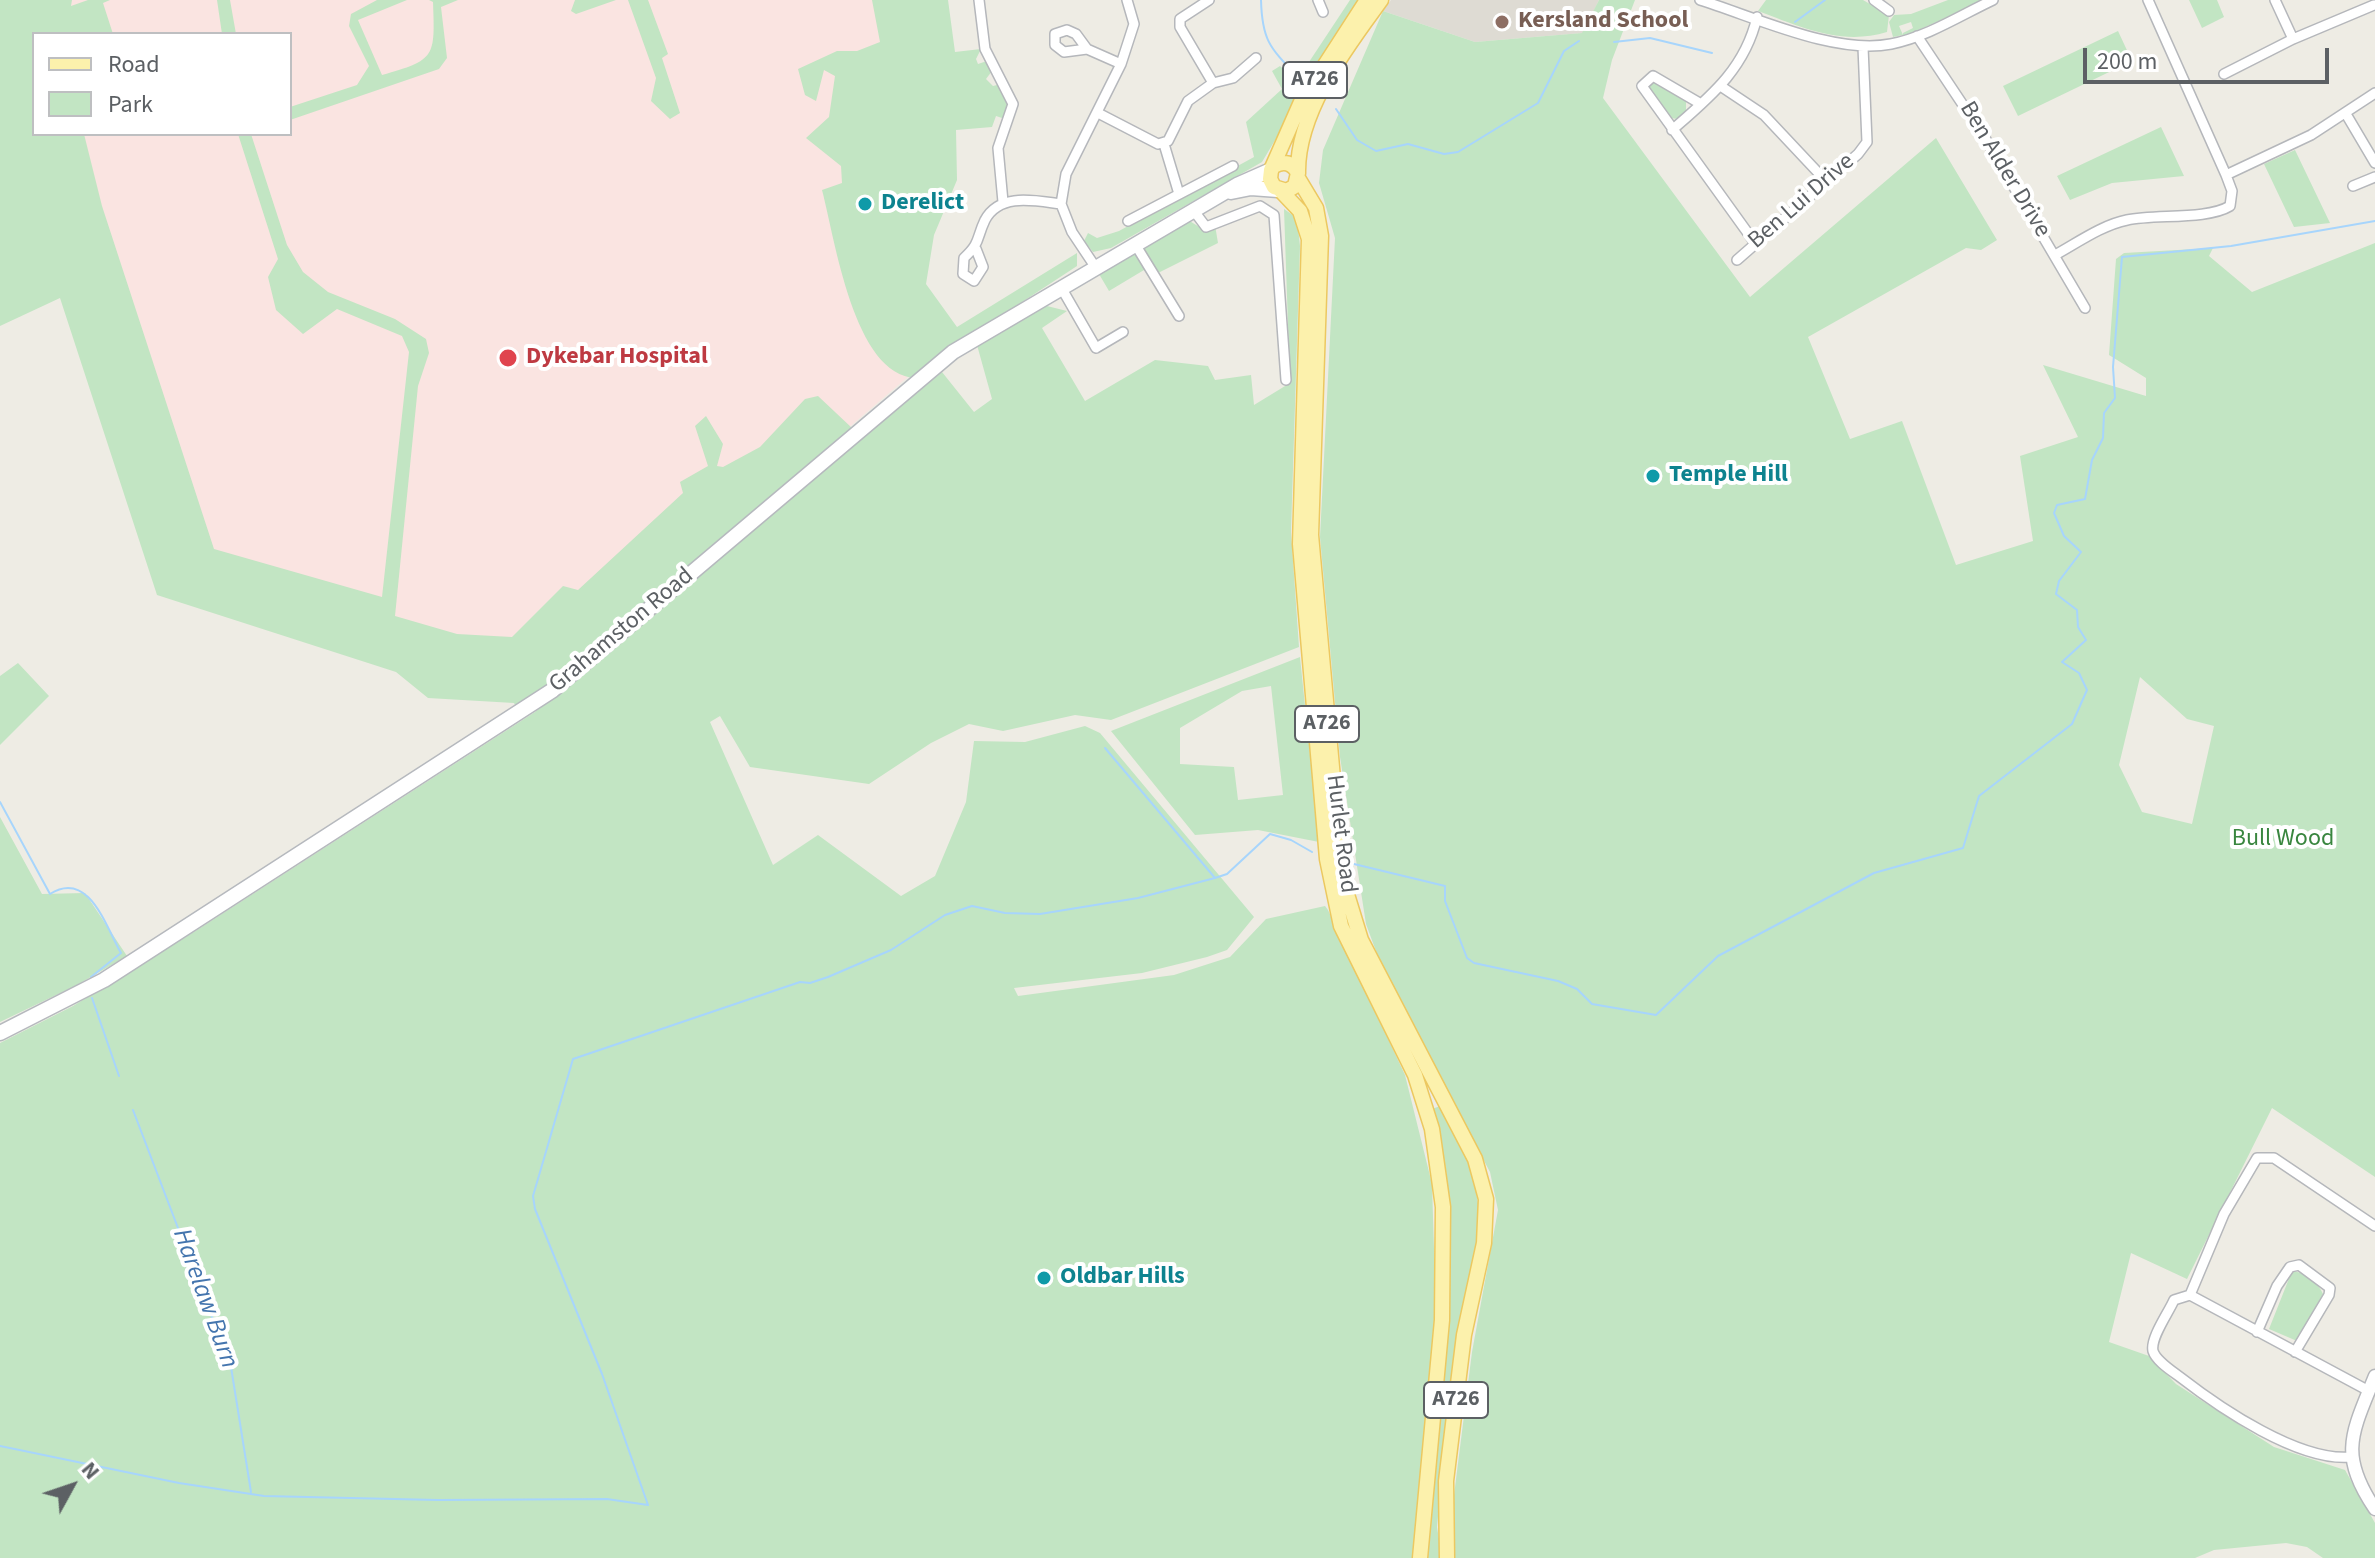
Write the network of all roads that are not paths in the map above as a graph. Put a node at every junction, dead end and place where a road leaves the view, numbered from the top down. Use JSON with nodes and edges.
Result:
{"nodes":[{"id":1,"x":979,"y":0,"type":"edge"},
{"id":2,"x":1127,"y":0,"type":"edge"},
{"id":3,"x":1209,"y":0,"type":"edge"},
{"id":4,"x":1318,"y":0,"type":"edge"},
{"id":5,"x":1367,"y":0,"type":"edge"},
{"id":6,"x":1381,"y":0,"type":"edge"},
{"id":7,"x":1700,"y":0,"type":"edge"},
{"id":8,"x":1875,"y":0,"type":"edge"},
{"id":9,"x":1993,"y":0,"type":"edge"},
{"id":10,"x":2148,"y":0,"type":"edge"},
{"id":11,"x":2275,"y":0,"type":"edge"},
{"id":12,"x":2374,"y":4,"type":"edge"},
{"id":13,"x":1889,"y":11,"type":"dead end"},
{"id":14,"x":1323,"y":12,"type":"dead end"},
{"id":15,"x":1757,"y":17,"type":"junction"},
{"id":16,"x":1917,"y":36,"type":"junction"},
{"id":17,"x":2293,"y":39,"type":"junction"},
{"id":18,"x":1863,"y":47,"type":"junction"},
{"id":19,"x":1087,"y":49,"type":"dead end"},
{"id":20,"x":1256,"y":58,"type":"dead end"},
{"id":21,"x":1121,"y":64,"type":"junction"},
{"id":22,"x":2224,"y":74,"type":"dead end"},
{"id":23,"x":1213,"y":83,"type":"junction"},
{"id":24,"x":1722,"y":87,"type":"junction"},
{"id":25,"x":2375,"y":93,"type":"edge"},
{"id":26,"x":1701,"y":104,"type":"junction"},
{"id":27,"x":1098,"y":113,"type":"junction"},
{"id":28,"x":2346,"y":114,"type":"junction"},
{"id":29,"x":1672,"y":130,"type":"junction"},
{"id":30,"x":1164,"y":144,"type":"junction"},
{"id":31,"x":2375,"y":163,"type":"edge"},
{"id":32,"x":1233,"y":166,"type":"dead end"},
{"id":33,"x":1273,"y":168,"type":"junction"},
{"id":34,"x":1298,"y":175,"type":"junction"},
{"id":35,"x":2226,"y":175,"type":"junction"},
{"id":36,"x":2375,"y":177,"type":"edge"},
{"id":37,"x":1826,"y":181,"type":"junction"},
{"id":38,"x":2353,"y":186,"type":"dead end"},
{"id":39,"x":1280,"y":190,"type":"junction"},
{"id":40,"x":1179,"y":194,"type":"junction"},
{"id":41,"x":1220,"y":196,"type":"junction"},
{"id":42,"x":1138,"y":200,"type":"dead end"},
{"id":43,"x":1003,"y":202,"type":"junction"},
{"id":44,"x":1061,"y":204,"type":"junction"},
{"id":45,"x":1194,"y":211,"type":"junction"},
{"id":46,"x":1144,"y":212,"type":"junction"},
{"id":47,"x":1128,"y":221,"type":"dead end"},
{"id":48,"x":1755,"y":243,"type":"junction"},
{"id":49,"x":1135,"y":244,"type":"junction"},
{"id":50,"x":976,"y":249,"type":"dead end"},
{"id":51,"x":2055,"y":255,"type":"junction"},
{"id":52,"x":1737,"y":260,"type":"dead end"},
{"id":53,"x":1096,"y":268,"type":"junction"},
{"id":54,"x":1062,"y":289,"type":"junction"},
{"id":55,"x":2085,"y":308,"type":"dead end"},
{"id":56,"x":1179,"y":316,"type":"dead end"},
{"id":57,"x":1123,"y":332,"type":"dead end"},
{"id":58,"x":1286,"y":380,"type":"dead end"},
{"id":59,"x":0,"y":1033,"type":"edge"},
{"id":60,"x":2375,"y":1226,"type":"edge"},
{"id":61,"x":2190,"y":1295,"type":"junction"},
{"id":62,"x":2257,"y":1332,"type":"junction"},
{"id":63,"x":2295,"y":1352,"type":"junction"},
{"id":64,"x":2375,"y":1376,"type":"edge"},
{"id":65,"x":2369,"y":1391,"type":"junction"},
{"id":66,"x":2351,"y":1457,"type":"junction"},
{"id":67,"x":2375,"y":1509,"type":"edge"},
{"id":68,"x":1420,"y":1558,"type":"edge"},
{"id":69,"x":1447,"y":1558,"type":"edge"}],
"edges":[{"from":1,"to":43,"type":"street"},
{"from":2,"to":21,"type":"street"},
{"from":3,"to":23,"type":"street"},
{"from":4,"to":14,"type":"street"},
{"from":5,"to":33,"type":"main road","number":"A726"},
{"from":6,"to":34,"type":"main road","number":"A726"},
{"from":7,"to":15,"type":"street"},
{"from":8,"to":13,"type":"street"},
{"from":9,"to":16,"type":"street"},
{"from":10,"to":35,"type":"street"},
{"from":11,"to":17,"type":"street"},
{"from":12,"to":17,"type":"street"},
{"from":15,"to":18,"type":"street"},
{"from":15,"to":24,"type":"street"},
{"from":16,"to":18,"type":"street"},
{"from":16,"to":51,"type":"street","name":"Ben Alder Drive"},
{"from":17,"to":22,"type":"street"},
{"from":18,"to":37,"type":"street","name":"Ben Lui Drive"},
{"from":19,"to":21,"type":"street"},
{"from":20,"to":23,"type":"street"},
{"from":21,"to":27,"type":"street"},
{"from":23,"to":30,"type":"street"},
{"from":24,"to":26,"type":"street"},
{"from":24,"to":37,"type":"street"},
{"from":25,"to":28,"type":"street"},
{"from":26,"to":29,"type":"street"},
{"from":26,"to":29,"type":"street"},
{"from":27,"to":30,"type":"street"},
{"from":27,"to":44,"type":"street"},
{"from":28,"to":31,"type":"street"},
{"from":28,"to":35,"type":"street"},
{"from":29,"to":48,"type":"street"},
{"from":30,"to":40,"type":"street"},
{"from":32,"to":40,"type":"street"},
{"from":33,"to":34,"type":"main road"},
{"from":33,"to":39,"type":"main road"},
{"from":33,"to":41,"type":"main road","name":"Grahamston Road"},
{"from":34,"to":39,"type":"main road"},
{"from":34,"to":69,"type":"main road","name":"Hurlet Road","number":"A726"},
{"from":35,"to":51,"type":"street"},
{"from":36,"to":38,"type":"street"},
{"from":37,"to":48,"type":"street","name":"Ben Lui Drive"},
{"from":39,"to":41,"type":"main road","name":"Grahamston Road"},
{"from":39,"to":68,"type":"main road","name":"Hurlet Road","number":"A726"},
{"from":40,"to":46,"type":"street"},
{"from":41,"to":45,"type":"main road","name":"Grahamston Road"},
{"from":42,"to":46,"type":"street"},
{"from":43,"to":44,"type":"street"},
{"from":43,"to":50,"type":"street"},
{"from":44,"to":53,"type":"street"},
{"from":45,"to":49,"type":"main road","name":"Grahamston Road"},
{"from":45,"to":58,"type":"street"},
{"from":46,"to":47,"type":"street"},
{"from":48,"to":52,"type":"street","name":"Ben Lui Drive"},
{"from":49,"to":53,"type":"main road","name":"Grahamston Road"},
{"from":49,"to":56,"type":"street"},
{"from":51,"to":55,"type":"street","name":"Ben Alder Drive"},
{"from":53,"to":54,"type":"main road","name":"Grahamston Road"},
{"from":54,"to":57,"type":"street"},
{"from":54,"to":59,"type":"main road","name":"Grahamston Road"},
{"from":60,"to":61,"type":"street"},
{"from":61,"to":62,"type":"street"},
{"from":61,"to":66,"type":"street"},
{"from":62,"to":63,"type":"street"},
{"from":62,"to":63,"type":"street"},
{"from":63,"to":65,"type":"street"},
{"from":64,"to":65,"type":"street"},
{"from":65,"to":66,"type":"street"},
{"from":66,"to":67,"type":"street"}]}
